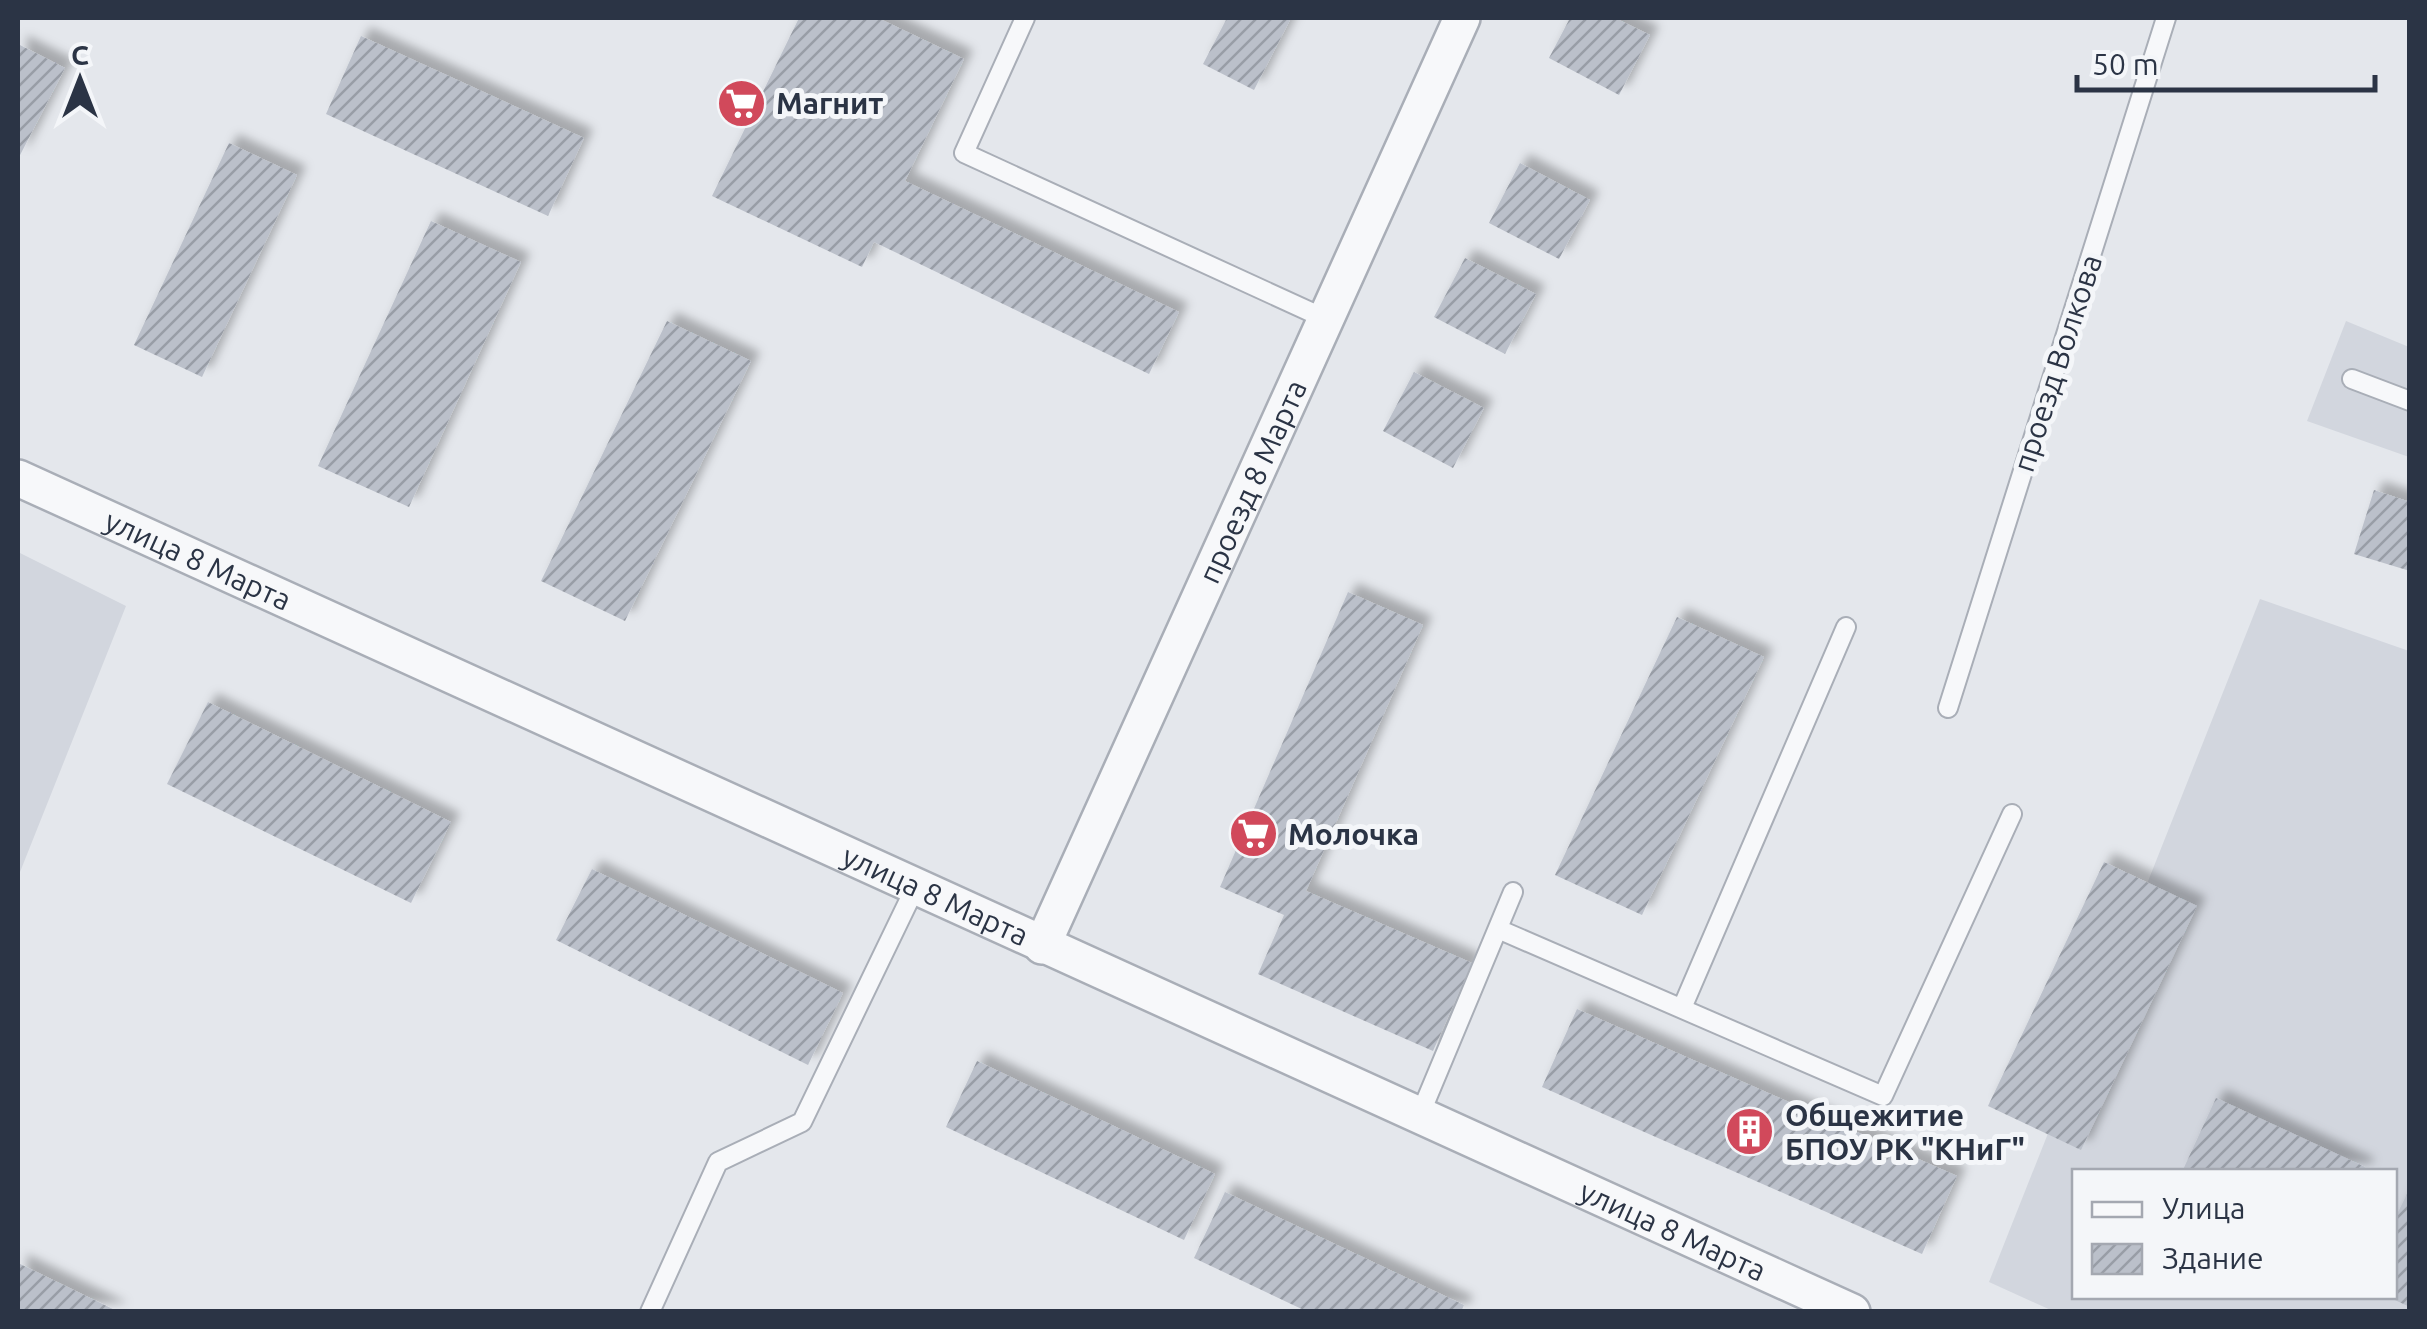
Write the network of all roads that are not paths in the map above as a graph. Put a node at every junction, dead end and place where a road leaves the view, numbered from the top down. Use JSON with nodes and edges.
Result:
{"nodes":[{"id":1,"x":1025,"y":18,"type":"edge"},
{"id":2,"x":1462,"y":18,"type":"edge"},
{"id":3,"x":2166,"y":18,"type":"edge"},
{"id":4,"x":1326,"y":319,"type":"junction"},
{"id":5,"x":2352,"y":379,"type":"dead end"},
{"id":6,"x":2410,"y":402,"type":"edge"},
{"id":7,"x":18,"y":478,"type":"edge"},
{"id":8,"x":1846,"y":627,"type":"dead end"},
{"id":9,"x":1948,"y":708,"type":"dead end"},
{"id":10,"x":2012,"y":814,"type":"dead end"},
{"id":11,"x":915,"y":888,"type":"junction"},
{"id":12,"x":1513,"y":892,"type":"dead end"},
{"id":13,"x":1498,"y":928,"type":"junction"},
{"id":14,"x":1042,"y":946,"type":"junction"},
{"id":15,"x":1682,"y":1008,"type":"junction"},
{"id":16,"x":1419,"y":1117,"type":"junction"},
{"id":17,"x":650,"y":1312,"type":"edge"},
{"id":18,"x":1852,"y":1312,"type":"edge"}],
"edges":[{"from":1,"to":4,"type":"lane"},
{"from":2,"to":4,"type":"street","name":"проезд 8 Марта"},
{"from":3,"to":9,"type":"lane","name":"проезд Волкова"},
{"from":4,"to":14,"type":"street","name":"проезд 8 Марта"},
{"from":5,"to":6,"type":"lane"},
{"from":7,"to":11,"type":"street","name":"улица 8 Марта"},
{"from":8,"to":15,"type":"lane"},
{"from":10,"to":15,"type":"lane"},
{"from":11,"to":14,"type":"street","name":"улица 8 Марта"},
{"from":11,"to":17,"type":"lane"},
{"from":12,"to":13,"type":"lane"},
{"from":13,"to":15,"type":"lane"},
{"from":13,"to":16,"type":"lane"},
{"from":14,"to":16,"type":"street","name":"улица 8 Марта"},
{"from":16,"to":18,"type":"street","name":"улица 8 Марта"}]}
